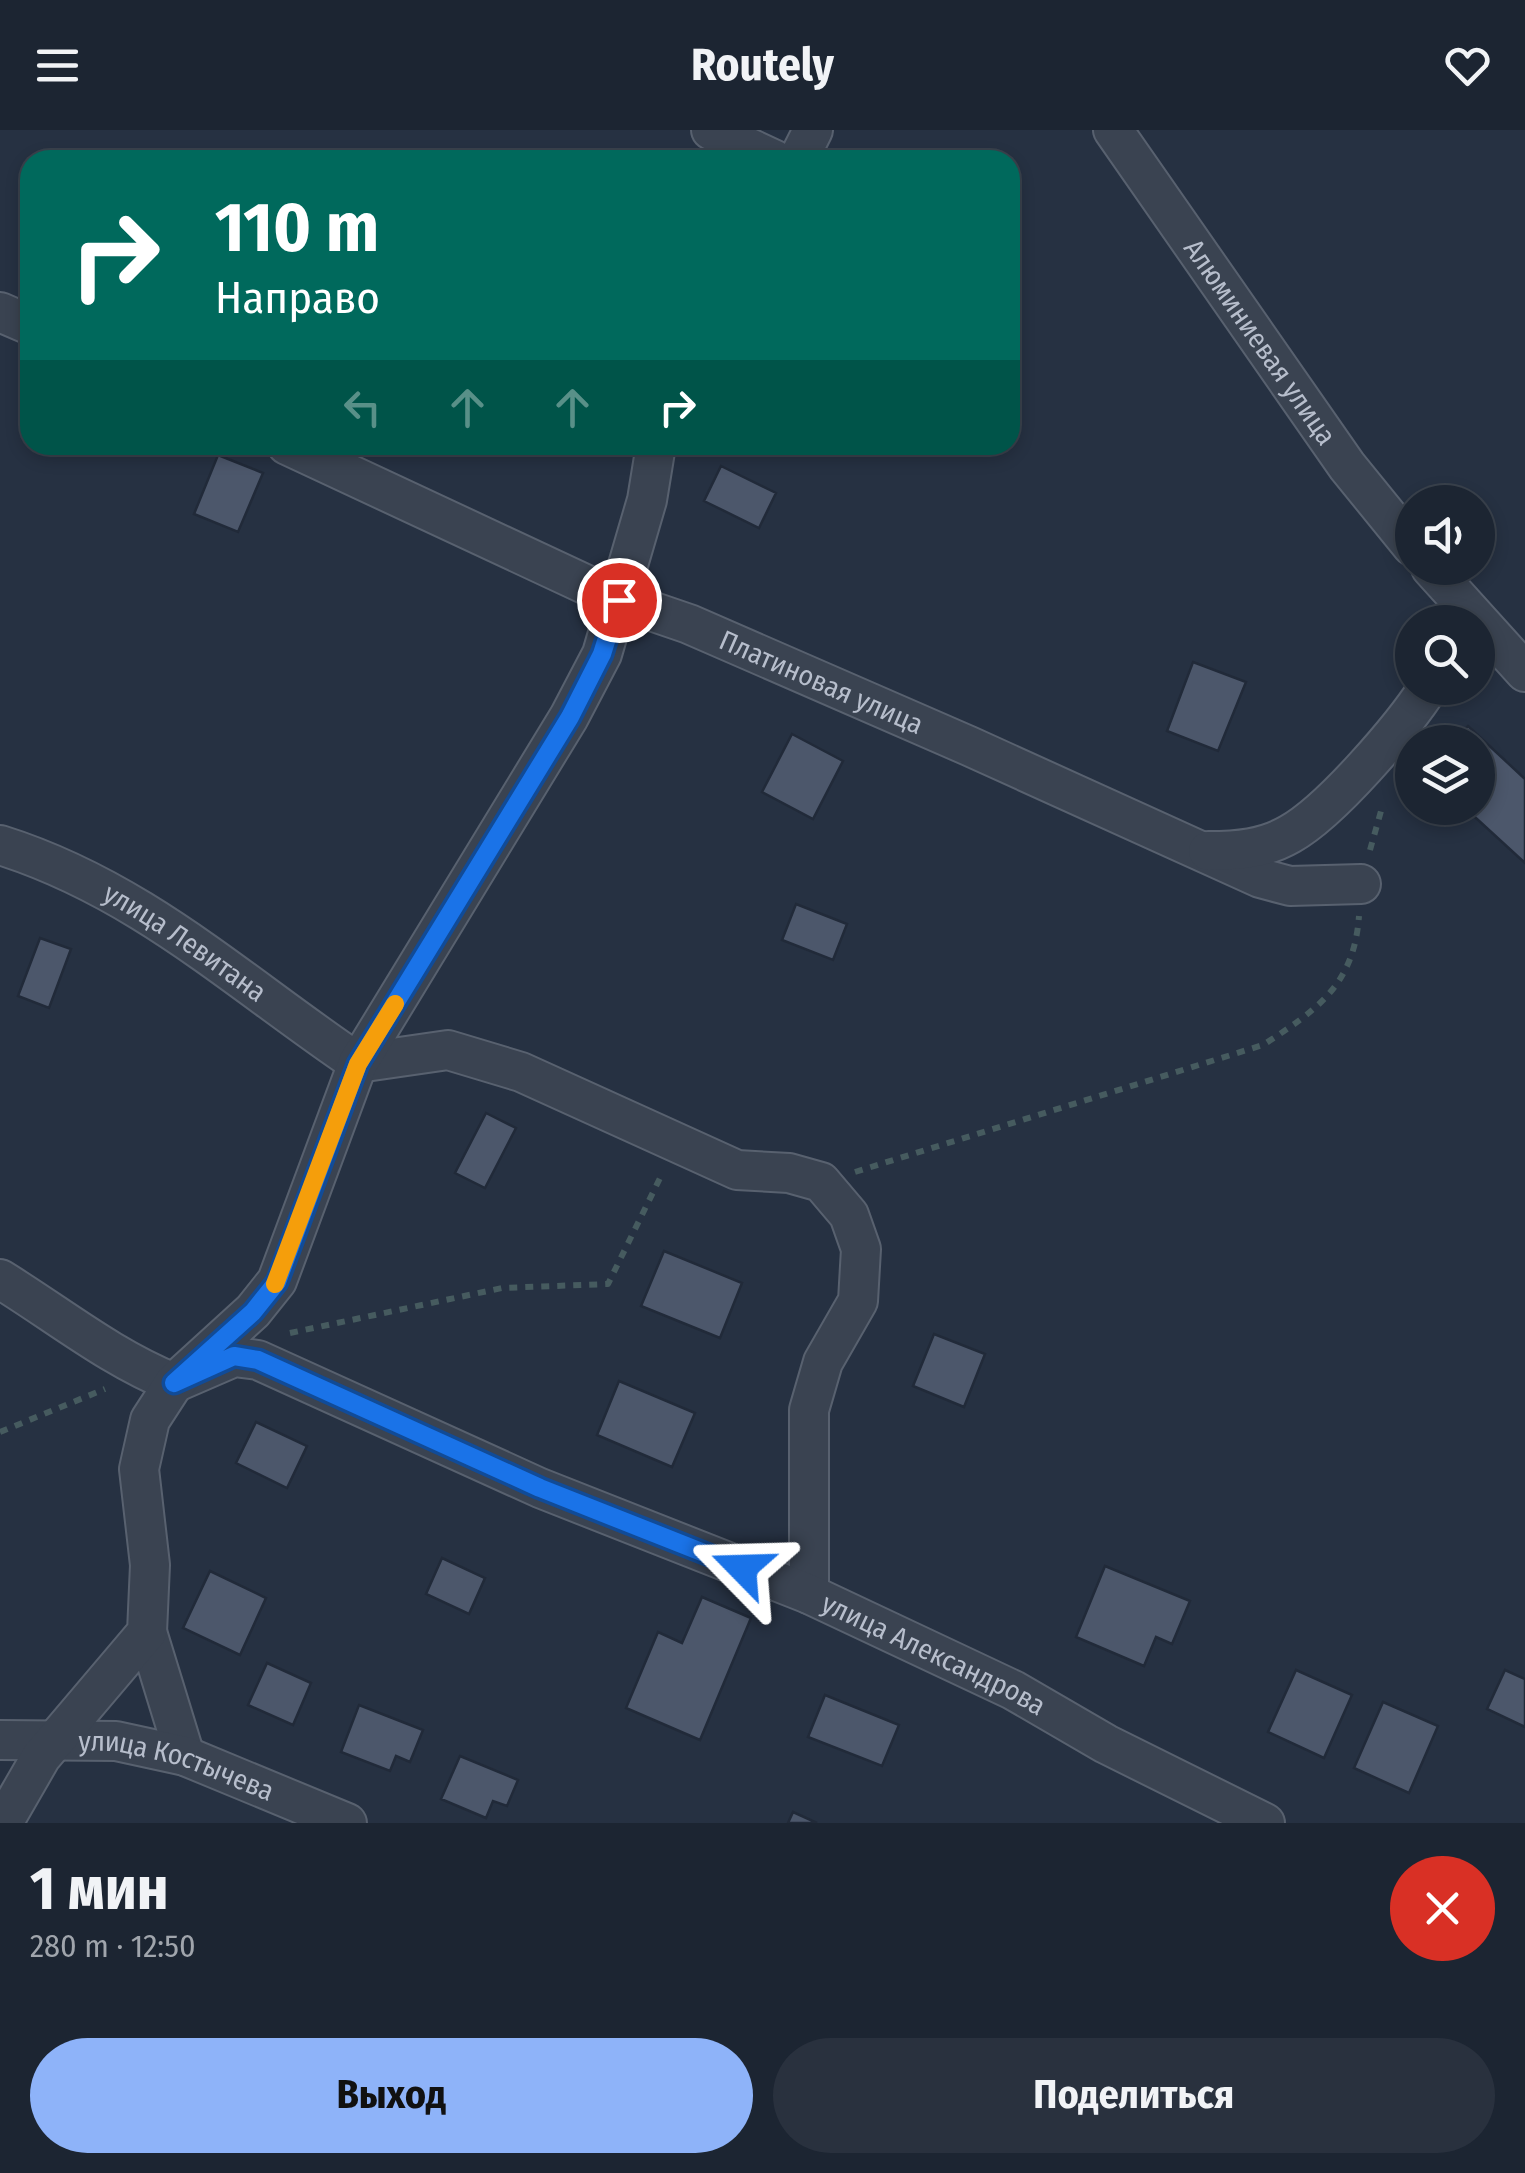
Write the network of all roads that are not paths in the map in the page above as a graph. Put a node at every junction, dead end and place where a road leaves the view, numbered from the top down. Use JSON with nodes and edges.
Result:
{"nodes":[{"id":1,"x":711,"y":130,"type":"edge"},
{"id":2,"x":1113,"y":130,"type":"edge"},
{"id":3,"x":754,"y":150,"type":"edge"},
{"id":4,"x":309,"y":455,"type":"edge"},
{"id":5,"x":654,"y":455,"type":"edge"},
{"id":6,"x":1395,"y":525,"type":"edge"},
{"id":7,"x":1445,"y":585,"type":"edge"},
{"id":8,"x":619,"y":600,"type":"junction"},
{"id":9,"x":1461,"y":605,"type":"edge"},
{"id":10,"x":1495,"y":642,"type":"edge"},
{"id":11,"x":1525,"y":672,"type":"edge"},
{"id":12,"x":1414,"y":705,"type":"edge"},
{"id":13,"x":0,"y":845,"type":"edge"},
{"id":14,"x":1200,"y":851,"type":"junction"},
{"id":15,"x":1361,"y":884,"type":"road end"},
{"id":16,"x":358,"y":1064,"type":"junction"},
{"id":17,"x":0,"y":1278,"type":"edge"},
{"id":18,"x":174,"y":1383,"type":"junction"},
{"id":19,"x":809,"y":1594,"type":"junction"},
{"id":20,"x":147,"y":1632,"type":"junction"},
{"id":21,"x":58,"y":1739,"type":"junction"},
{"id":22,"x":0,"y":1740,"type":"edge"},
{"id":23,"x":185,"y":1756,"type":"junction"},
{"id":24,"x":3,"y":1823,"type":"edge"},
{"id":25,"x":347,"y":1823,"type":"edge"},
{"id":26,"x":1265,"y":1823,"type":"edge"}],
"edges":[{"from":1,"to":3,"type":"street"},
{"from":2,"to":6,"type":"street","name":"Алюминиевая улица"},
{"from":4,"to":8,"type":"street","name":"Платиновая улица"},
{"from":5,"to":8,"type":"street"},
{"from":7,"to":9,"type":"street"},
{"from":8,"to":14,"type":"street","name":"Платиновая улица"},
{"from":8,"to":16,"type":"street"},
{"from":10,"to":11,"type":"street"},
{"from":12,"to":14,"type":"street"},
{"from":13,"to":16,"type":"street","name":"улица Левитана"},
{"from":14,"to":15,"type":"street","name":"Платиновая улица"},
{"from":16,"to":18,"type":"street"},
{"from":16,"to":19,"type":"street"},
{"from":17,"to":18,"type":"street"},
{"from":18,"to":19,"type":"street","name":"улица Александрова"},
{"from":18,"to":20,"type":"street"},
{"from":19,"to":26,"type":"street","name":"улица Александрова"},
{"from":20,"to":21,"type":"street"},
{"from":20,"to":23,"type":"street"},
{"from":21,"to":22,"type":"street","name":"улица Костычева"},
{"from":21,"to":23,"type":"street","name":"улица Костычева"},
{"from":21,"to":24,"type":"street"},
{"from":23,"to":25,"type":"street","name":"улица Костычева"}]}
